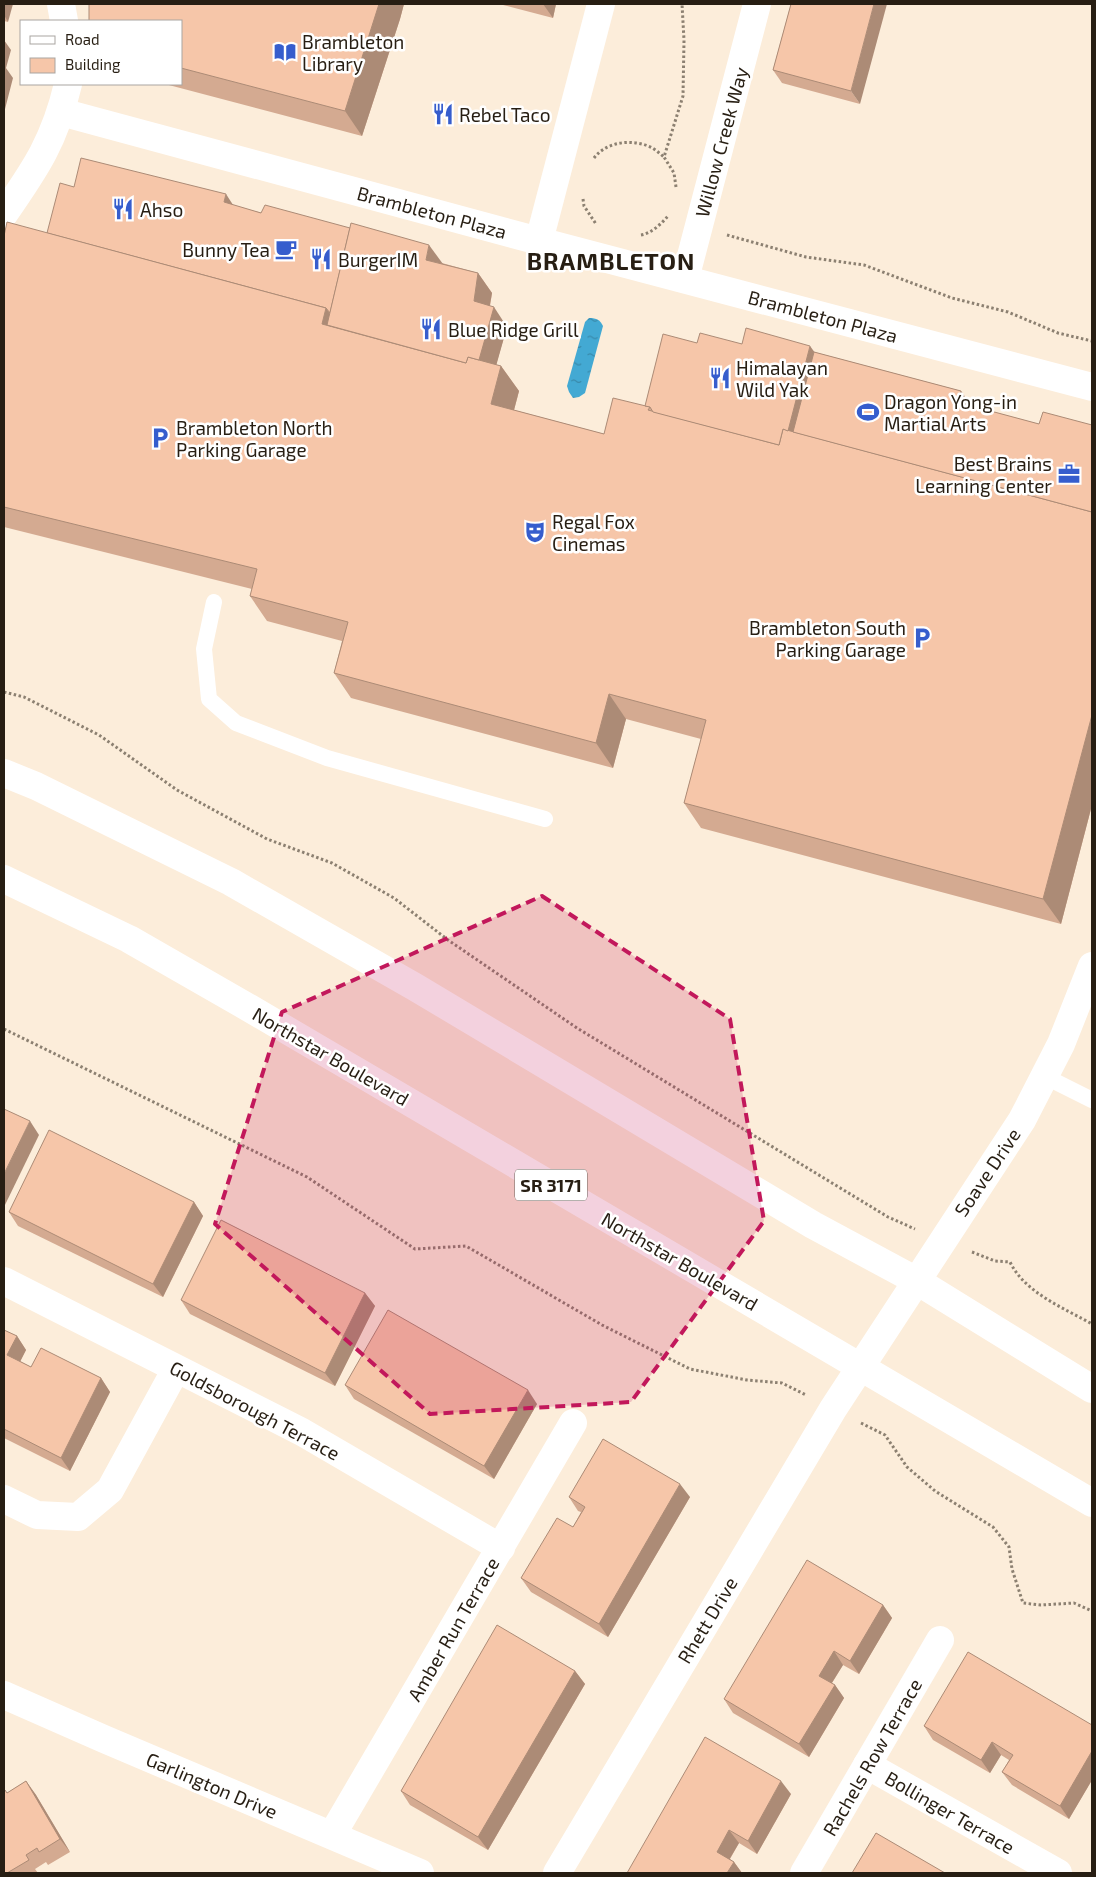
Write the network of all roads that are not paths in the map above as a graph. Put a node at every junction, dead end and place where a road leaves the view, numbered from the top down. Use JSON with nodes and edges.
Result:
{"nodes":[{"id":1,"x":61,"y":4,"type":"edge"},
{"id":2,"x":601,"y":4,"type":"edge"},
{"id":3,"x":757,"y":4,"type":"edge"},
{"id":4,"x":64,"y":20,"type":"edge"},
{"id":5,"x":68,"y":85,"type":"edge"},
{"id":6,"x":61,"y":112,"type":"junction"},
{"id":7,"x":4,"y":214,"type":"edge"},
{"id":8,"x":538,"y":241,"type":"junction"},
{"id":9,"x":685,"y":279,"type":"junction"},
{"id":10,"x":1092,"y":387,"type":"edge"},
{"id":11,"x":214,"y":602,"type":"dead end"},
{"id":12,"x":4,"y":774,"type":"edge"},
{"id":13,"x":545,"y":819,"type":"dead end"},
{"id":14,"x":4,"y":879,"type":"edge"},
{"id":15,"x":1092,"y":970,"type":"edge"},
{"id":16,"x":1044,"y":1076,"type":"junction"},
{"id":17,"x":1092,"y":1100,"type":"edge"},
{"id":18,"x":4,"y":1281,"type":"edge"},
{"id":19,"x":917,"y":1281,"type":"junction"},
{"id":20,"x":860,"y":1367,"type":"junction"},
{"id":21,"x":176,"y":1369,"type":"junction"},
{"id":22,"x":1092,"y":1389,"type":"edge"},
{"id":23,"x":573,"y":1423,"type":"dead end"},
{"id":24,"x":4,"y":1498,"type":"edge"},
{"id":25,"x":1092,"y":1503,"type":"edge"},
{"id":26,"x":501,"y":1548,"type":"junction"},
{"id":27,"x":940,"y":1640,"type":"dead end"},
{"id":28,"x":4,"y":1695,"type":"edge"},
{"id":29,"x":867,"y":1765,"type":"junction"},
{"id":30,"x":332,"y":1835,"type":"junction"},
{"id":31,"x":420,"y":1873,"type":"edge"},
{"id":32,"x":557,"y":1873,"type":"edge"},
{"id":33,"x":804,"y":1873,"type":"edge"},
{"id":34,"x":1058,"y":1873,"type":"edge"}],
"edges":[{"from":1,"to":4,"type":"street"},
{"from":2,"to":8,"type":"street"},
{"from":3,"to":9,"type":"street","name":"Willow Creek Way"},
{"from":5,"to":6,"type":"street"},
{"from":6,"to":7,"type":"street"},
{"from":6,"to":8,"type":"street","name":"Brambleton Plaza"},
{"from":8,"to":9,"type":"street","name":"Brambleton Plaza"},
{"from":9,"to":10,"type":"street","name":"Brambleton Plaza"},
{"from":11,"to":13,"type":"lane"},
{"from":12,"to":19,"type":"street"},
{"from":14,"to":20,"type":"street","name":"Northstar Boulevard","number":"SR 3171"},
{"from":15,"to":16,"type":"street","name":"Soave Drive"},
{"from":16,"to":17,"type":"lane"},
{"from":16,"to":19,"type":"street","name":"Soave Drive"},
{"from":18,"to":21,"type":"street","name":"Goldsborough Terrace"},
{"from":19,"to":20,"type":"street","name":"Soave Drive"},
{"from":19,"to":22,"type":"street"},
{"from":20,"to":25,"type":"street","name":"Northstar Boulevard","number":"SR 3171"},
{"from":20,"to":32,"type":"street","name":"Rhett Drive"},
{"from":21,"to":24,"type":"street"},
{"from":21,"to":26,"type":"street","name":"Goldsborough Terrace"},
{"from":23,"to":26,"type":"street","name":"Amber Run Terrace"},
{"from":26,"to":30,"type":"street","name":"Amber Run Terrace"},
{"from":27,"to":29,"type":"street","name":"Rachels Row Terrace"},
{"from":28,"to":30,"type":"street","name":"Garlington Drive"},
{"from":29,"to":33,"type":"street","name":"Rachels Row Terrace"},
{"from":29,"to":34,"type":"street","name":"Bollinger Terrace"},
{"from":30,"to":31,"type":"street","name":"Garlington Drive"}]}
